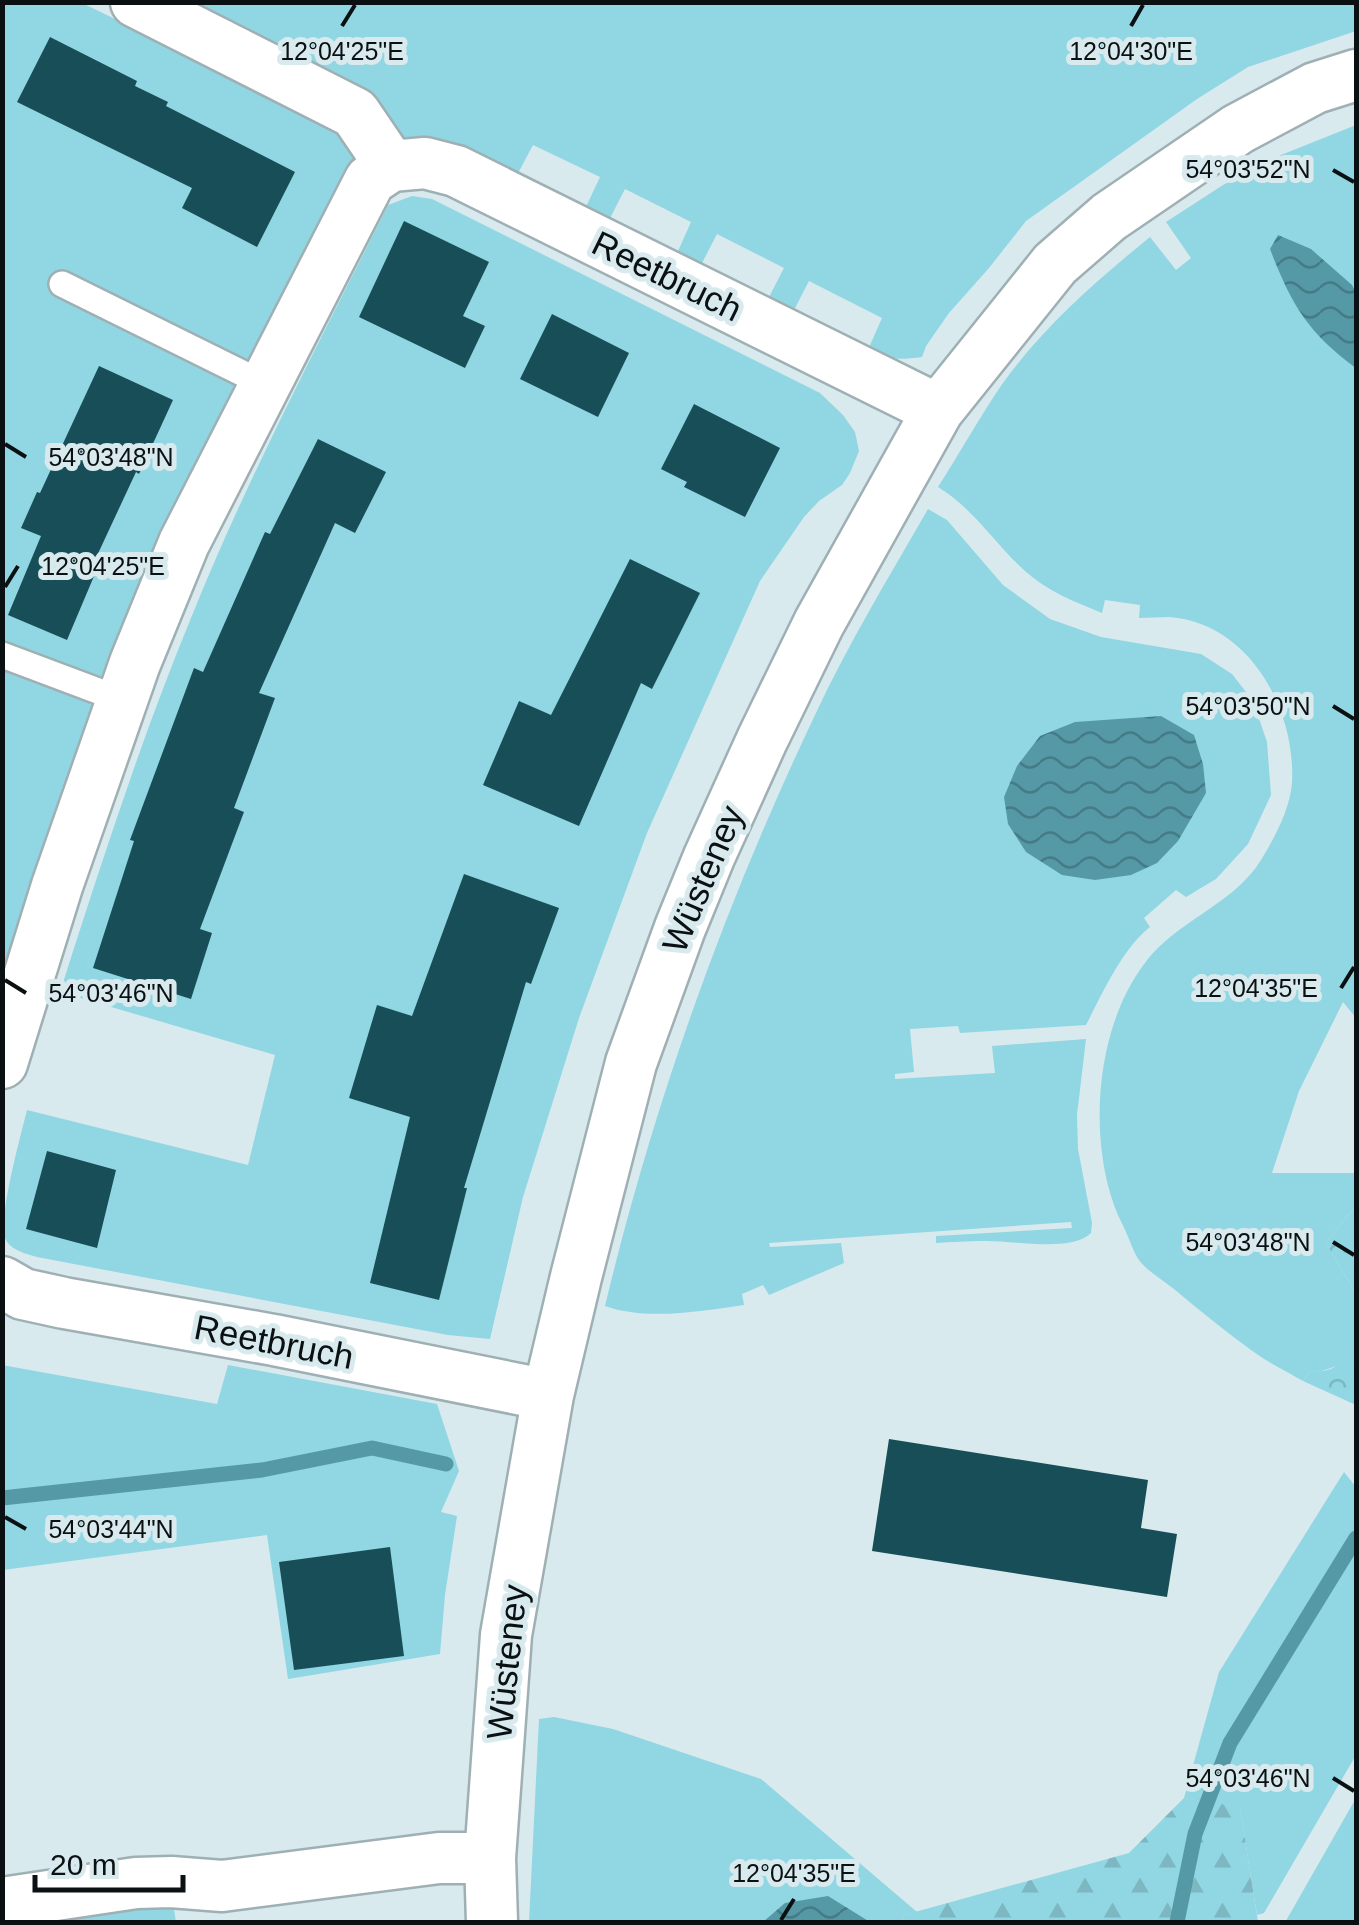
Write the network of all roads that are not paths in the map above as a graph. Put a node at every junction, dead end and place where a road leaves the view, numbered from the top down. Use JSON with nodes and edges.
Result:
{"nodes":[{"id":1,"x":136,"y":2,"type":"edge"},
{"id":2,"x":1356,"y":76,"type":"edge"},
{"id":3,"x":390,"y":166,"type":"junction"},
{"id":4,"x":62,"y":284,"type":"dead end"},
{"id":5,"x":266,"y":385,"type":"junction"},
{"id":6,"x":938,"y":410,"type":"junction"},
{"id":7,"x":2,"y":655,"type":"edge"},
{"id":8,"x":122,"y":700,"type":"junction"},
{"id":9,"x":16,"y":966,"type":"edge"},
{"id":10,"x":2,"y":1062,"type":"edge"},
{"id":11,"x":2,"y":1282,"type":"edge"},
{"id":12,"x":548,"y":1396,"type":"junction"},
{"id":13,"x":490,"y":1858,"type":"junction"},
{"id":14,"x":2,"y":1903,"type":"edge"},
{"id":15,"x":492,"y":1922,"type":"edge"}],
"edges":[{"from":1,"to":3,"type":"street"},
{"from":2,"to":6,"type":"street","name":"Wüsteney"},
{"from":3,"to":5,"type":"street"},
{"from":3,"to":6,"type":"street","name":"Reetbruch"},
{"from":4,"to":5,"type":"lane"},
{"from":5,"to":8,"type":"street"},
{"from":6,"to":12,"type":"street","name":"Wüsteney"},
{"from":7,"to":8,"type":"lane"},
{"from":8,"to":9,"type":"street"},
{"from":9,"to":10,"type":"street"},
{"from":11,"to":12,"type":"street","name":"Reetbruch"},
{"from":12,"to":13,"type":"street","name":"Wüsteney"},
{"from":13,"to":14,"type":"street"},
{"from":13,"to":15,"type":"street","name":"Wüsteney"}]}
